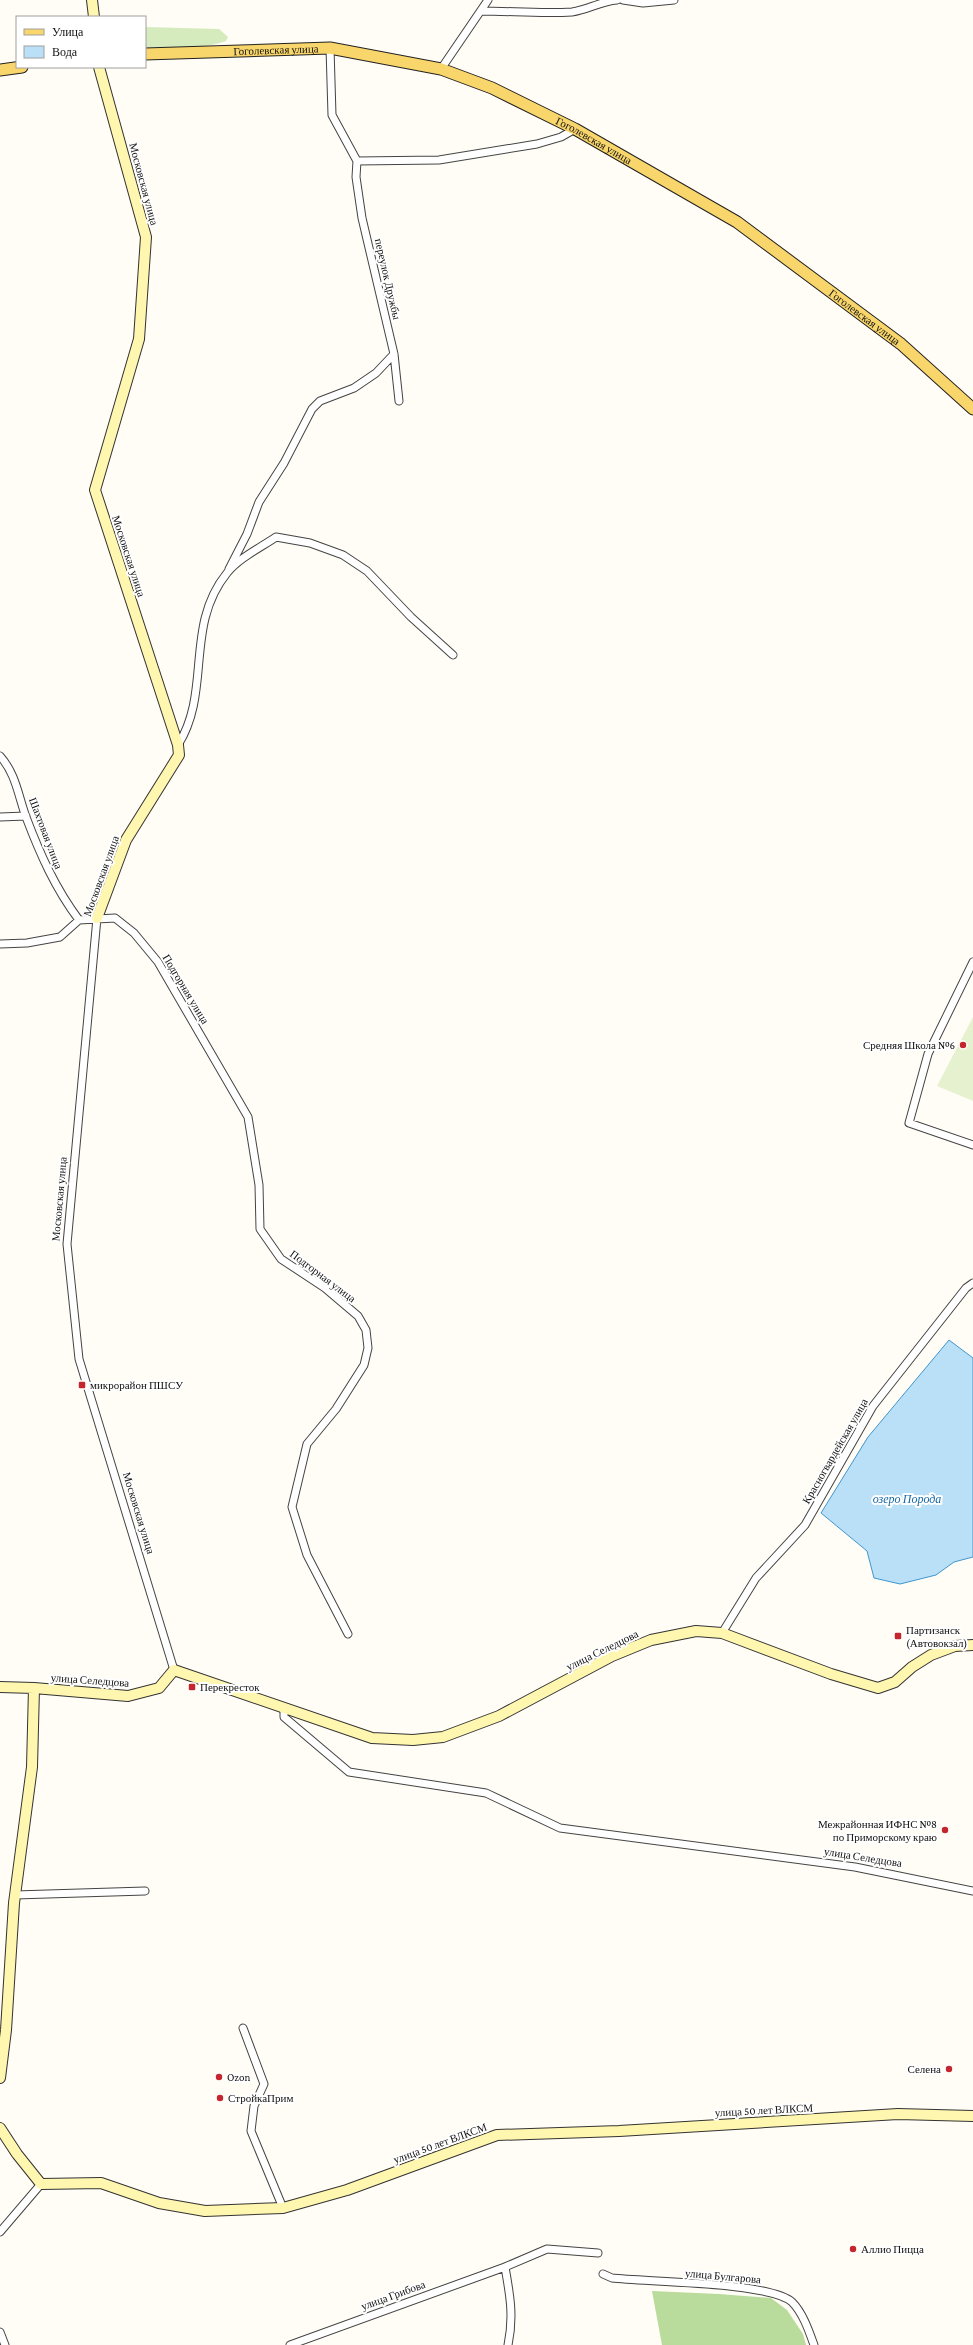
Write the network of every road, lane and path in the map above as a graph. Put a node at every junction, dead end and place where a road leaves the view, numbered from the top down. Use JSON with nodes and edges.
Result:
{"nodes":[{"id":1,"x":92,"y":0,"type":"edge"},
{"id":2,"x":488,"y":0,"type":"edge"},
{"id":3,"x":617,"y":0,"type":"edge"},
{"id":4,"x":623,"y":0,"type":"edge"},
{"id":5,"x":674,"y":0,"type":"edge"},
{"id":6,"x":481,"y":11,"type":"junction"},
{"id":7,"x":94,"y":16,"type":"edge"},
{"id":8,"x":330,"y":48,"type":"junction"},
{"id":9,"x":146,"y":54,"type":"edge"},
{"id":10,"x":16,"y":68,"type":"edge"},
{"id":11,"x":99,"y":68,"type":"edge"},
{"id":12,"x":441,"y":69,"type":"junction"},
{"id":13,"x":0,"y":70,"type":"edge"},
{"id":14,"x":574,"y":129,"type":"junction"},
{"id":15,"x":357,"y":162,"type":"junction"},
{"id":16,"x":394,"y":354,"type":"junction"},
{"id":17,"x":399,"y":401,"type":"dead end"},
{"id":18,"x":973,"y":409,"type":"edge"},
{"id":19,"x":227,"y":572,"type":"junction"},
{"id":20,"x":453,"y":655,"type":"dead end"},
{"id":21,"x":178,"y":745,"type":"junction"},
{"id":22,"x":0,"y":756,"type":"edge"},
{"id":23,"x":26,"y":816,"type":"junction"},
{"id":24,"x":0,"y":817,"type":"edge"},
{"id":25,"x":98,"y":918,"type":"junction"},
{"id":26,"x":79,"y":920,"type":"junction"},
{"id":27,"x":0,"y":944,"type":"edge"},
{"id":28,"x":973,"y":962,"type":"edge"},
{"id":29,"x":973,"y":1145,"type":"edge"},
{"id":30,"x":973,"y":1283,"type":"edge"},
{"id":31,"x":722,"y":1633,"type":"junction"},
{"id":32,"x":348,"y":1634,"type":"dead end"},
{"id":33,"x":973,"y":1645,"type":"edge"},
{"id":34,"x":174,"y":1670,"type":"junction"},
{"id":35,"x":0,"y":1687,"type":"edge"},
{"id":36,"x":34,"y":1688,"type":"junction"},
{"id":37,"x":284,"y":1708,"type":"junction"},
{"id":38,"x":145,"y":1891,"type":"dead end"},
{"id":39,"x":973,"y":1891,"type":"edge"},
{"id":40,"x":15,"y":1895,"type":"junction"},
{"id":41,"x":243,"y":2028,"type":"dead end"},
{"id":42,"x":0,"y":2078,"type":"edge"},
{"id":43,"x":973,"y":2116,"type":"edge"},
{"id":44,"x":0,"y":2128,"type":"edge"},
{"id":45,"x":41,"y":2184,"type":"junction"},
{"id":46,"x":283,"y":2208,"type":"junction"},
{"id":47,"x":0,"y":2232,"type":"edge"},
{"id":48,"x":598,"y":2253,"type":"dead end"},
{"id":49,"x":505,"y":2267,"type":"junction"},
{"id":50,"x":603,"y":2274,"type":"dead end"},
{"id":51,"x":0,"y":2332,"type":"edge"},
{"id":52,"x":5,"y":2345,"type":"edge"},
{"id":53,"x":290,"y":2345,"type":"edge"},
{"id":54,"x":508,"y":2345,"type":"edge"},
{"id":55,"x":814,"y":2345,"type":"edge"}],
"edges":[{"from":1,"to":7,"type":"street"},
{"from":2,"to":6,"type":"street"},
{"from":3,"to":6,"type":"street"},
{"from":4,"to":5,"type":"street"},
{"from":6,"to":12,"type":"street"},
{"from":8,"to":9,"type":"main road","name":"Гоголевская улица"},
{"from":8,"to":12,"type":"main road","name":"Гоголевская улица"},
{"from":8,"to":15,"type":"street","name":"переулок Дружбы"},
{"from":10,"to":13,"type":"main road"},
{"from":11,"to":21,"type":"street","name":"Московская улица"},
{"from":12,"to":14,"type":"main road","name":"Гоголевская улица"},
{"from":14,"to":15,"type":"street"},
{"from":14,"to":18,"type":"main road","name":"Гоголевская улица"},
{"from":15,"to":16,"type":"street","name":"переулок Дружбы"},
{"from":16,"to":17,"type":"street","name":"переулок Дружбы"},
{"from":16,"to":19,"type":"street"},
{"from":19,"to":20,"type":"street"},
{"from":19,"to":21,"type":"street"},
{"from":21,"to":25,"type":"street","name":"Московская улица"},
{"from":22,"to":23,"type":"street","name":"Шахтовая улица"},
{"from":23,"to":24,"type":"street"},
{"from":23,"to":26,"type":"street","name":"Шахтовая улица"},
{"from":25,"to":26,"type":"street"},
{"from":25,"to":32,"type":"street","name":"Подгорная улица"},
{"from":25,"to":34,"type":"street","name":"Московская улица"},
{"from":26,"to":27,"type":"street"},
{"from":28,"to":29,"type":"street"},
{"from":30,"to":31,"type":"street","name":"Красногвардейская улица"},
{"from":31,"to":33,"type":"street","name":"улица Селедцова"},
{"from":31,"to":37,"type":"street","name":"улица Селедцова"},
{"from":34,"to":36,"type":"street","name":"улица Селедцова"},
{"from":34,"to":37,"type":"street","name":"улица Селедцова"},
{"from":35,"to":36,"type":"street","name":"улица Селедцова"},
{"from":36,"to":40,"type":"street"},
{"from":37,"to":39,"type":"street","name":"улица Селедцова"},
{"from":38,"to":40,"type":"street"},
{"from":40,"to":42,"type":"street"},
{"from":41,"to":46,"type":"street"},
{"from":43,"to":46,"type":"street","name":"улица 50 лет ВЛКСМ"},
{"from":44,"to":45,"type":"street"},
{"from":45,"to":46,"type":"street","name":"улица 50 лет ВЛКСМ"},
{"from":45,"to":47,"type":"street"},
{"from":48,"to":49,"type":"street","name":"улица Грибова"},
{"from":49,"to":53,"type":"street","name":"улица Грибова"},
{"from":49,"to":54,"type":"street"},
{"from":50,"to":55,"type":"street","name":"улица Булгарова"},
{"from":51,"to":52,"type":"street"}]}
